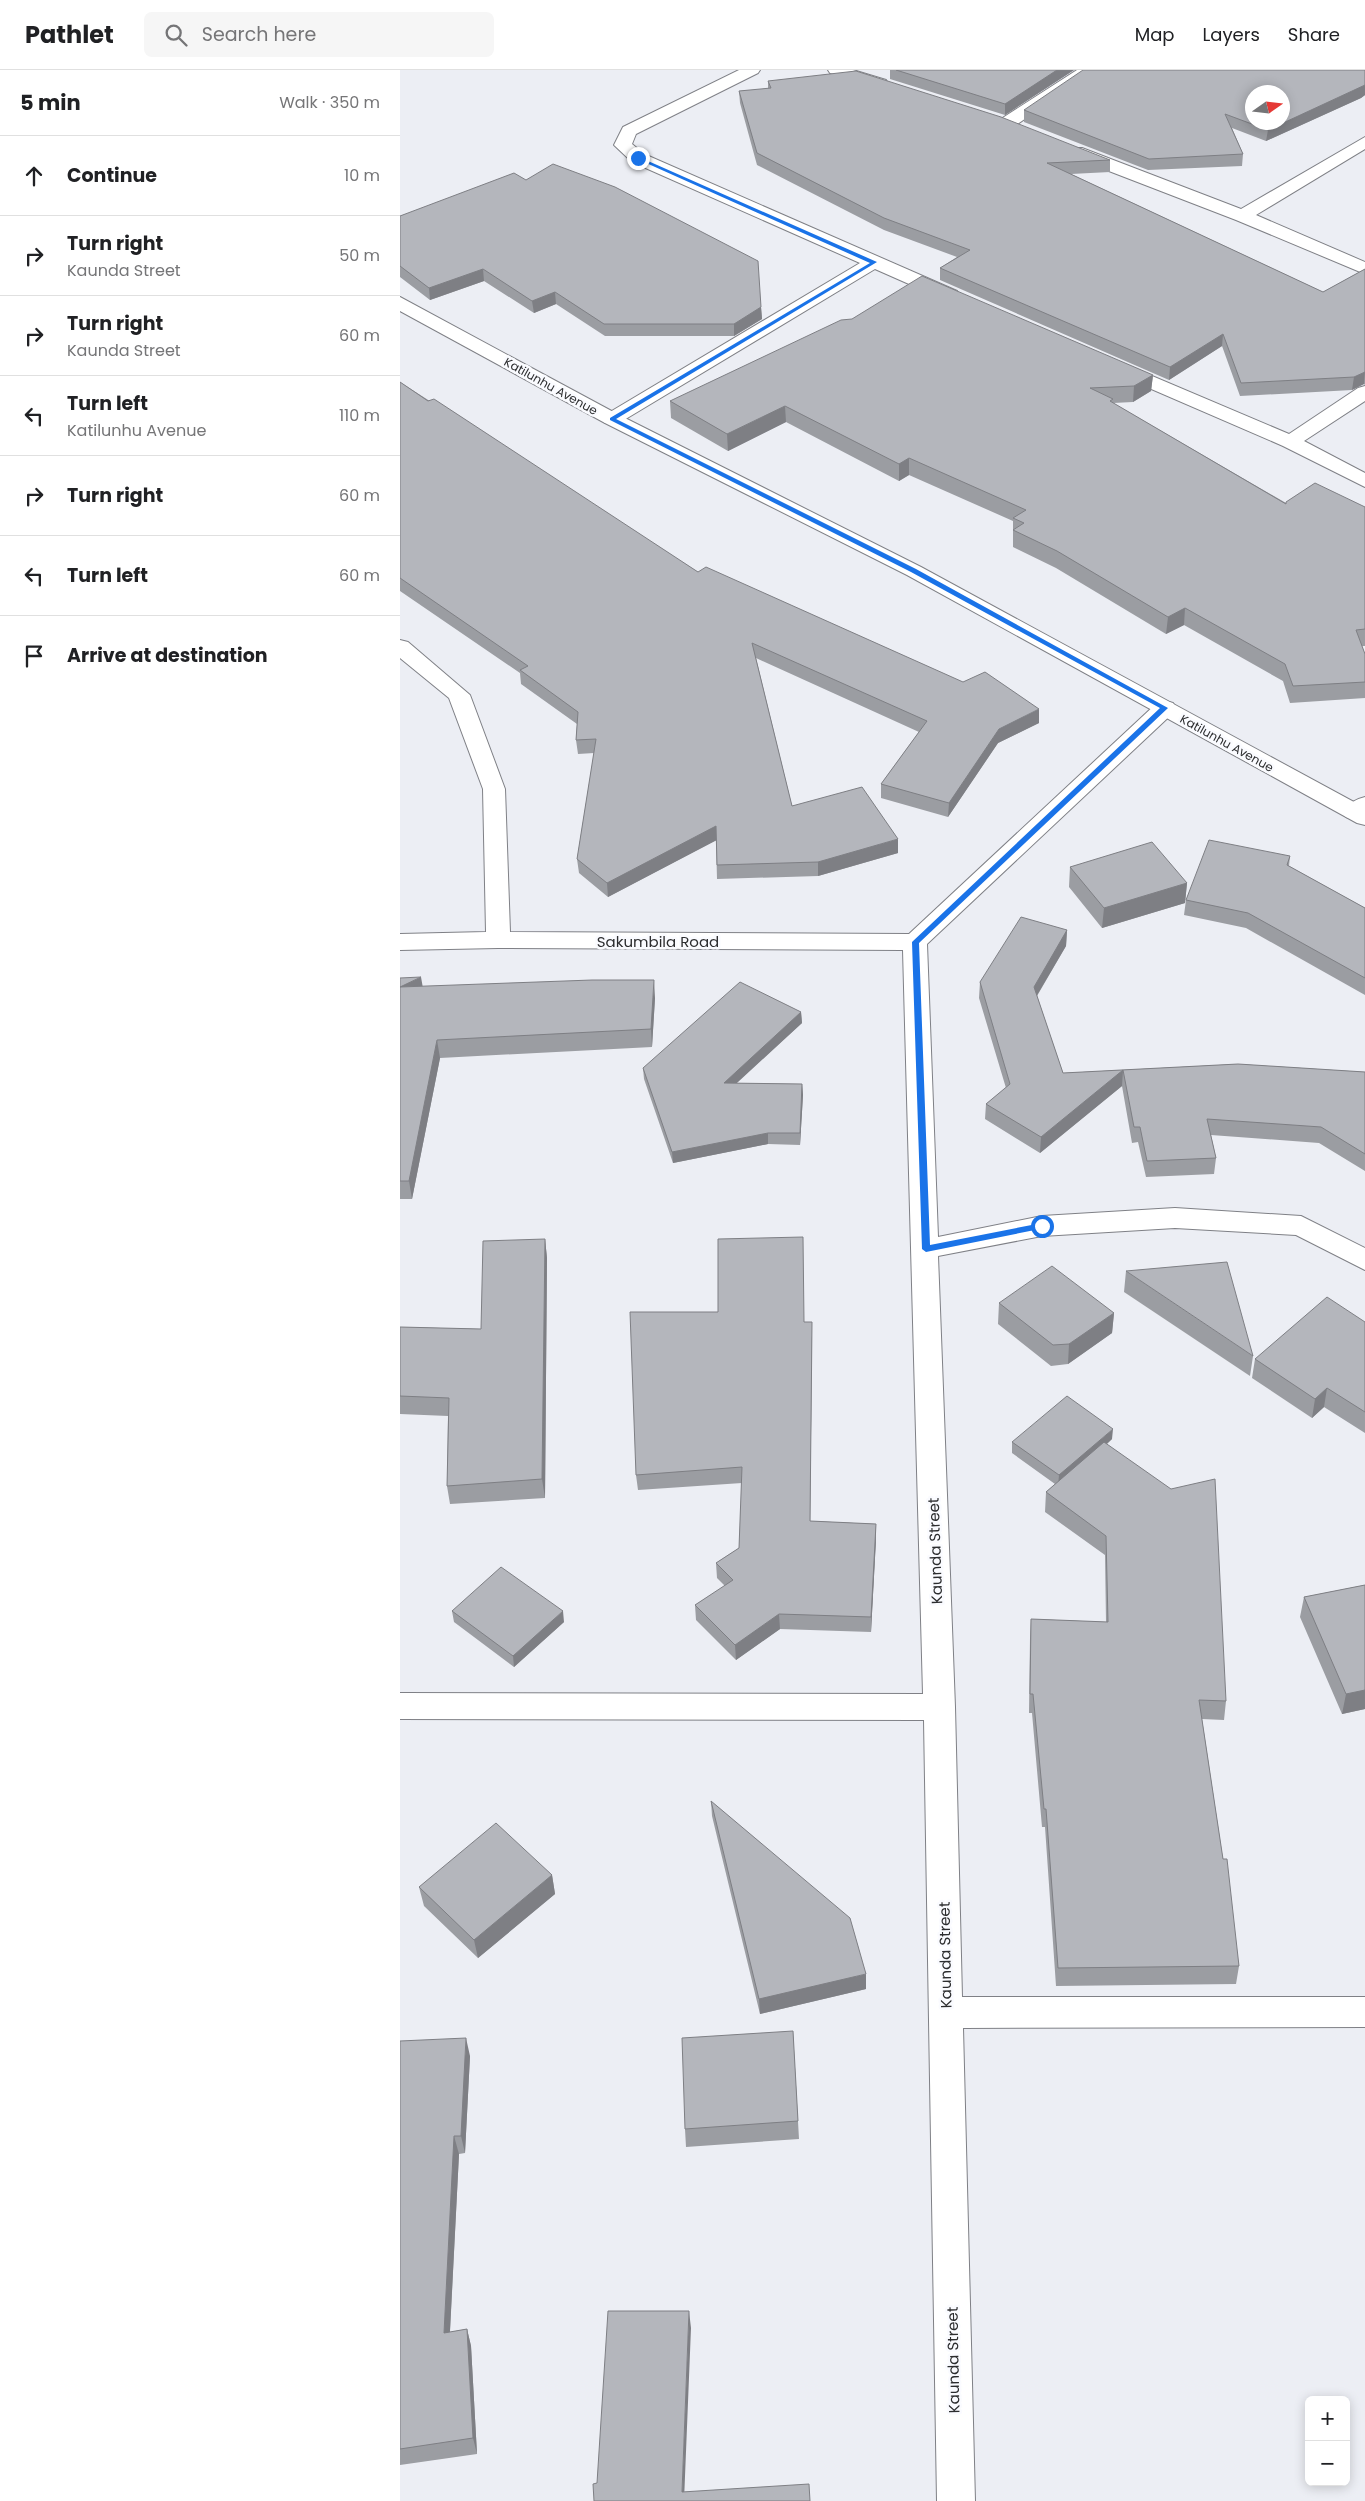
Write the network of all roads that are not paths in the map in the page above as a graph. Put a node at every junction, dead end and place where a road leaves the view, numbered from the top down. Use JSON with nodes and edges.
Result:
{"nodes":[{"id":1,"x":752,"y":70,"type":"edge"},
{"id":2,"x":836,"y":70,"type":"edge"},
{"id":3,"x":1088,"y":70,"type":"edge"},
{"id":4,"x":893,"y":88,"type":"edge"},
{"id":5,"x":988,"y":117,"type":"edge"},
{"id":6,"x":1007,"y":123,"type":"junction"},
{"id":7,"x":1024,"y":130,"type":"edge"},
{"id":8,"x":1365,"y":142,"type":"edge"},
{"id":9,"x":1059,"y":145,"type":"edge"},
{"id":10,"x":1242,"y":216,"type":"junction"},
{"id":11,"x":874,"y":262,"type":"junction"},
{"id":12,"x":1365,"y":269,"type":"edge"},
{"id":13,"x":965,"y":302,"type":"edge"},
{"id":14,"x":400,"y":303,"type":"edge"},
{"id":15,"x":1100,"y":360,"type":"edge"},
{"id":16,"x":1365,"y":392,"type":"edge"},
{"id":17,"x":612,"y":419,"type":"junction"},
{"id":18,"x":1290,"y":442,"type":"junction"},
{"id":19,"x":1365,"y":481,"type":"edge"},
{"id":20,"x":400,"y":647,"type":"edge"},
{"id":21,"x":1165,"y":708,"type":"junction"},
{"id":22,"x":1361,"y":812,"type":"edge"},
{"id":23,"x":498,"y":940,"type":"junction"},
{"id":24,"x":400,"y":942,"type":"edge"},
{"id":25,"x":915,"y":942,"type":"junction"},
{"id":26,"x":926,"y":1249,"type":"junction"},
{"id":27,"x":1365,"y":1260,"type":"edge"},
{"id":28,"x":400,"y":1706,"type":"edge"},
{"id":29,"x":939,"y":1707,"type":"junction"},
{"id":30,"x":1365,"y":2012,"type":"edge"},
{"id":31,"x":946,"y":2013,"type":"junction"},
{"id":32,"x":956,"y":2501,"type":"edge"}],
"edges":[{"from":1,"to":11,"type":"street"},
{"from":2,"to":4,"type":"street"},
{"from":3,"to":6,"type":"street"},
{"from":5,"to":6,"type":"street"},
{"from":6,"to":7,"type":"street"},
{"from":8,"to":10,"type":"street"},
{"from":9,"to":10,"type":"street"},
{"from":10,"to":12,"type":"street"},
{"from":11,"to":13,"type":"street"},
{"from":11,"to":17,"type":"street"},
{"from":14,"to":17,"type":"street","name":"Katilunhu Avenue"},
{"from":15,"to":18,"type":"street"},
{"from":16,"to":18,"type":"street"},
{"from":17,"to":21,"type":"street","name":"Katilunhu Avenue"},
{"from":18,"to":19,"type":"street"},
{"from":20,"to":23,"type":"street"},
{"from":21,"to":22,"type":"street","name":"Katilunhu Avenue"},
{"from":21,"to":25,"type":"street"},
{"from":23,"to":24,"type":"street","name":"Sakumbila Road"},
{"from":23,"to":25,"type":"street","name":"Sakumbila Road"},
{"from":25,"to":26,"type":"street","name":"Kaunda Street"},
{"from":26,"to":27,"type":"street"},
{"from":26,"to":29,"type":"street","name":"Kaunda Street"},
{"from":28,"to":29,"type":"street"},
{"from":29,"to":31,"type":"street","name":"Kaunda Street"},
{"from":30,"to":31,"type":"street"},
{"from":31,"to":32,"type":"street","name":"Kaunda Street"}]}
